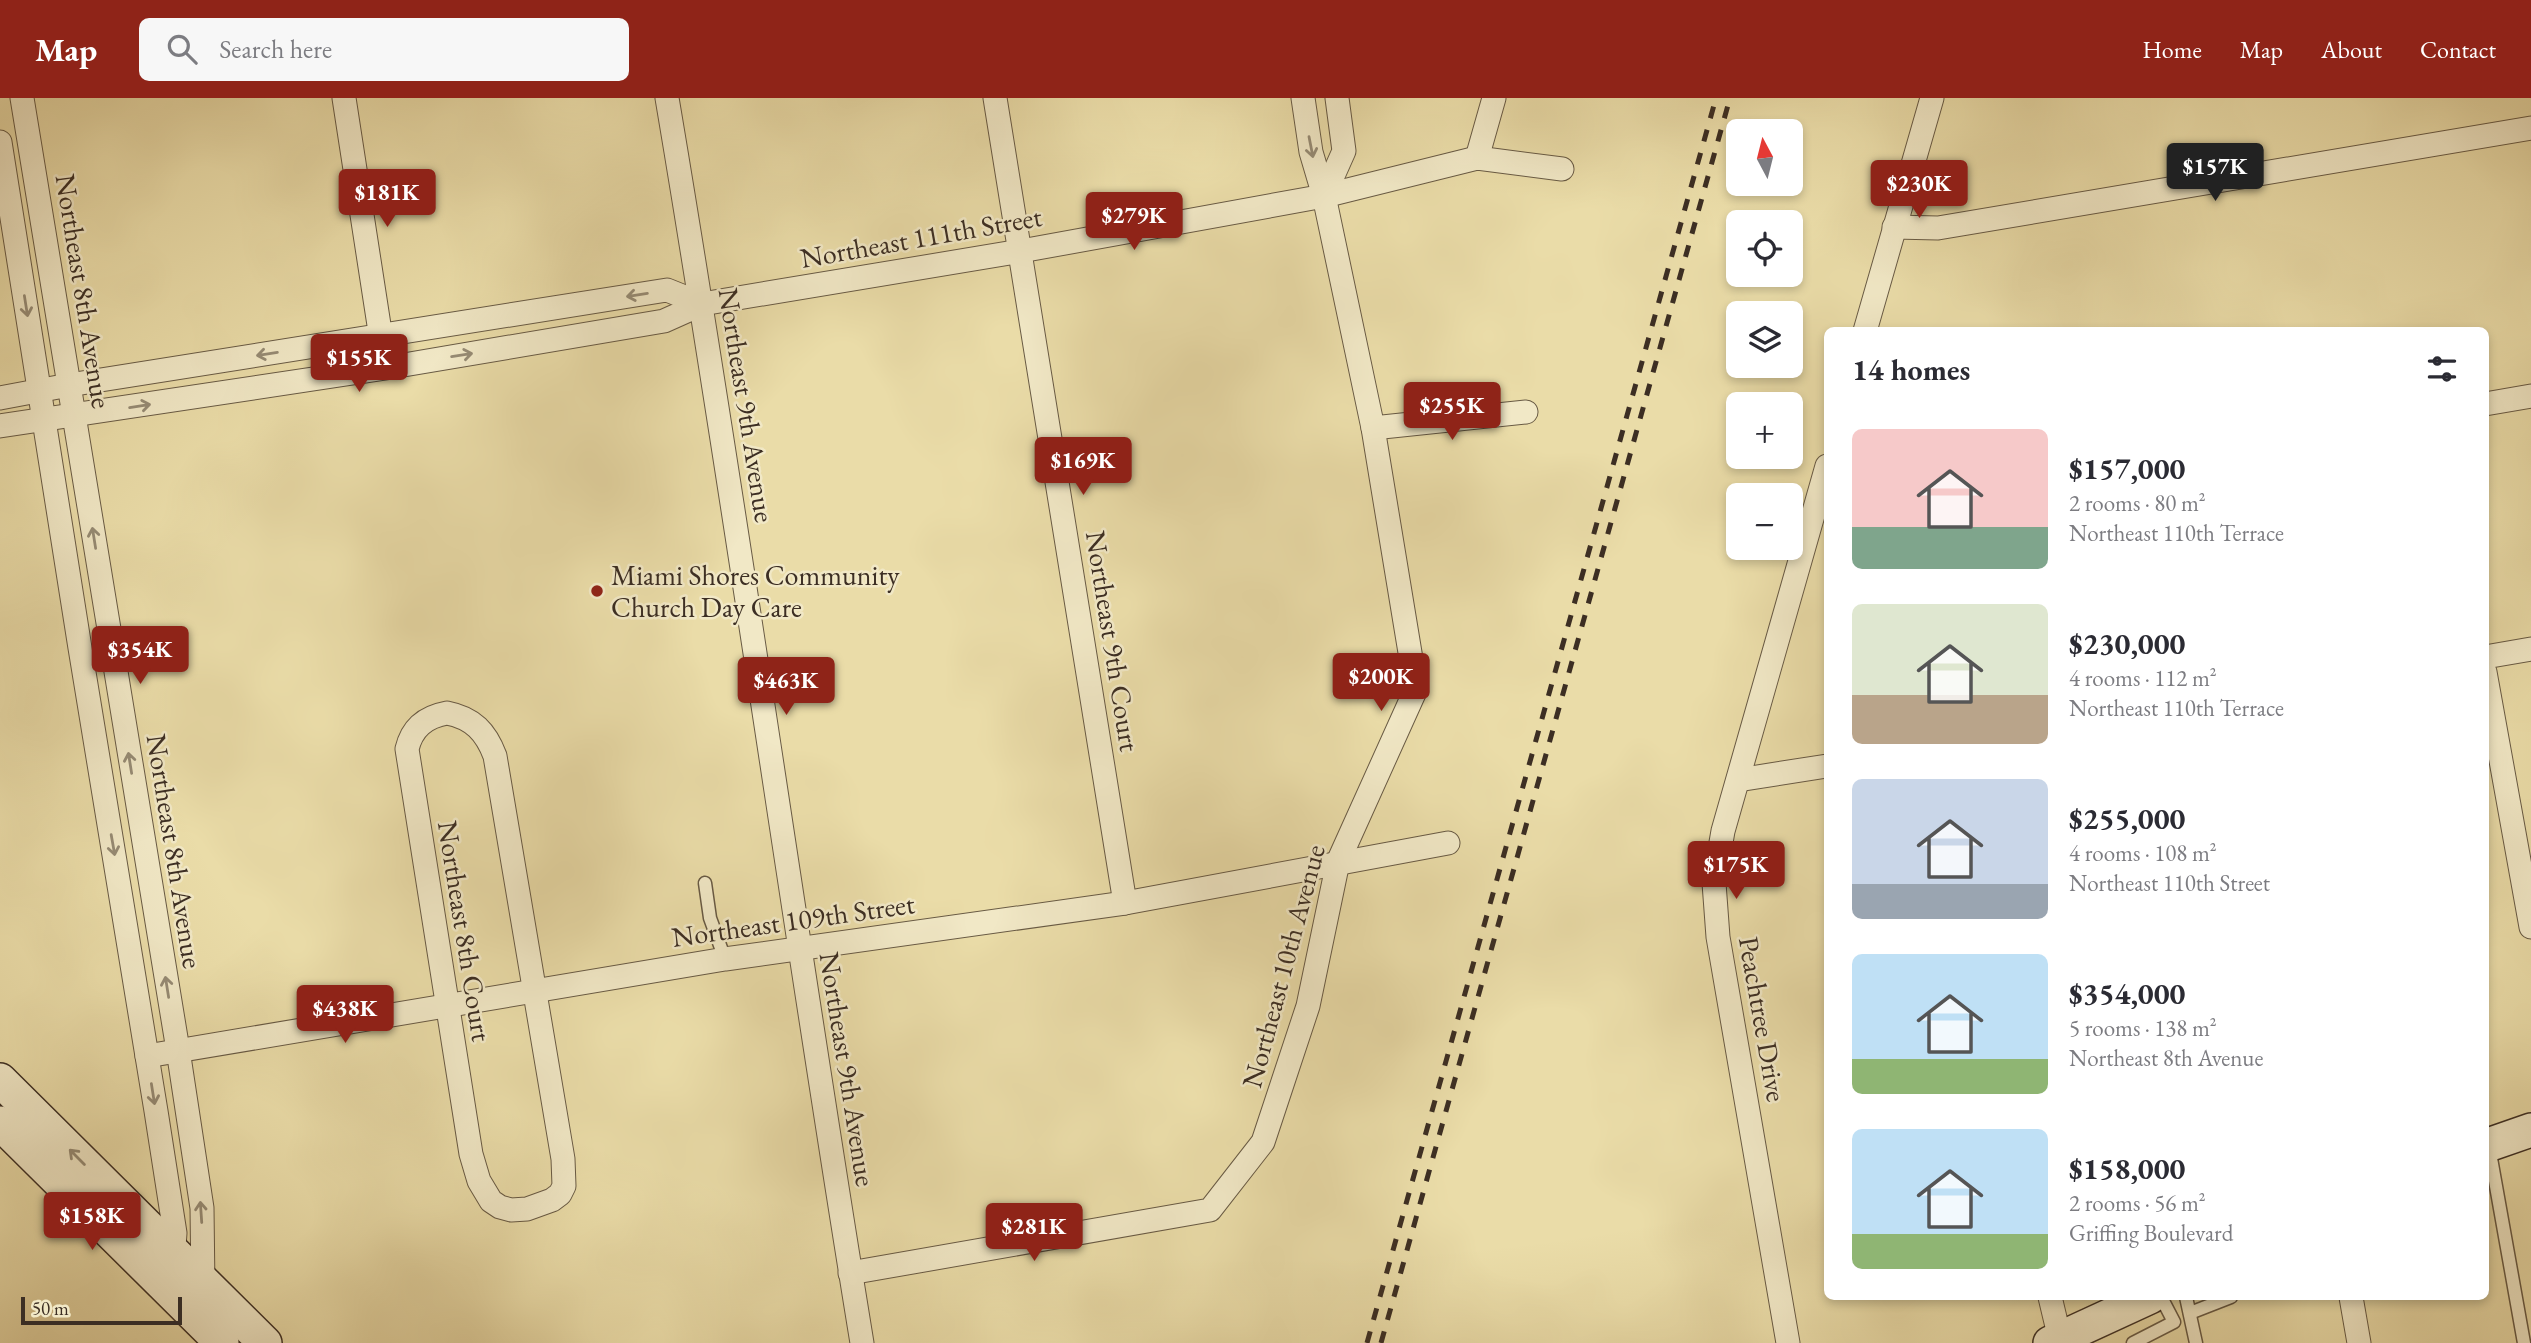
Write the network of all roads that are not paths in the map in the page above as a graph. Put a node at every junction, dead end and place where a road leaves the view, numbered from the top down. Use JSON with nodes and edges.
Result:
{"nodes":[{"id":1,"x":22,"y":98,"type":"edge"},
{"id":2,"x":344,"y":98,"type":"edge"},
{"id":3,"x":667,"y":98,"type":"edge"},
{"id":4,"x":995,"y":98,"type":"edge"},
{"id":5,"x":1303,"y":98,"type":"edge"},
{"id":6,"x":1337,"y":98,"type":"edge"},
{"id":7,"x":1494,"y":98,"type":"edge"},
{"id":8,"x":1932,"y":98,"type":"edge"},
{"id":9,"x":2531,"y":128,"type":"edge"},
{"id":10,"x":0,"y":142,"type":"edge"},
{"id":11,"x":1477,"y":158,"type":"junction"},
{"id":12,"x":1562,"y":169,"type":"dead end"},
{"id":13,"x":1324,"y":196,"type":"junction"},
{"id":14,"x":1894,"y":227,"type":"junction"},
{"id":15,"x":1021,"y":251,"type":"junction"},
{"id":16,"x":702,"y":304,"type":"junction"},
{"id":17,"x":1866,"y":327,"type":"edge"},
{"id":18,"x":381,"y":337,"type":"junction"},
{"id":19,"x":386,"y":368,"type":"junction"},
{"id":20,"x":69,"y":385,"type":"junction"},
{"id":21,"x":39,"y":392,"type":"junction"},
{"id":22,"x":2531,"y":396,"type":"edge"},
{"id":23,"x":0,"y":398,"type":"edge"},
{"id":24,"x":2489,"y":403,"type":"edge"},
{"id":25,"x":1526,"y":412,"type":"dead end"},
{"id":26,"x":75,"y":416,"type":"junction"},
{"id":27,"x":44,"y":420,"type":"junction"},
{"id":28,"x":0,"y":426,"type":"edge"},
{"id":29,"x":1373,"y":428,"type":"junction"},
{"id":30,"x":1824,"y":486,"type":"edge"},
{"id":31,"x":1820,"y":512,"type":"edge"},
{"id":32,"x":2531,"y":649,"type":"edge"},
{"id":33,"x":2489,"y":656,"type":"edge"},
{"id":34,"x":2489,"y":694,"type":"edge"},
{"id":35,"x":1824,"y":766,"type":"edge"},
{"id":36,"x":1738,"y":780,"type":"junction"},
{"id":37,"x":1448,"y":843,"type":"dead end"},
{"id":38,"x":1338,"y":862,"type":"junction"},
{"id":39,"x":705,"y":883,"type":"dead end"},
{"id":40,"x":1125,"y":903,"type":"junction"},
{"id":41,"x":2531,"y":927,"type":"edge"},
{"id":42,"x":798,"y":949,"type":"junction"},
{"id":43,"x":725,"y":959,"type":"junction"},
{"id":44,"x":535,"y":991,"type":"junction"},
{"id":45,"x":447,"y":1006,"type":"junction"},
{"id":46,"x":178,"y":1050,"type":"junction"},
{"id":47,"x":147,"y":1056,"type":"junction"},
{"id":48,"x":0,"y":1080,"type":"edge"},
{"id":49,"x":0,"y":1123,"type":"edge"},
{"id":50,"x":2531,"y":1130,"type":"edge"},
{"id":51,"x":2489,"y":1144,"type":"edge"},
{"id":52,"x":2489,"y":1156,"type":"edge"},
{"id":53,"x":169,"y":1196,"type":"junction"},
{"id":54,"x":134,"y":1213,"type":"junction"},
{"id":55,"x":174,"y":1253,"type":"junction"},
{"id":56,"x":850,"y":1273,"type":"junction"},
{"id":57,"x":204,"y":1280,"type":"junction"},
{"id":58,"x":168,"y":1289,"type":"junction"},
{"id":59,"x":2052,"y":1300,"type":"edge"},
{"id":60,"x":2144,"y":1300,"type":"edge"},
{"id":61,"x":2163,"y":1300,"type":"edge"},
{"id":62,"x":2187,"y":1300,"type":"edge"},
{"id":63,"x":2223,"y":1300,"type":"edge"},
{"id":64,"x":2352,"y":1300,"type":"edge"},
{"id":65,"x":2190,"y":1313,"type":"junction"},
{"id":66,"x":212,"y":1334,"type":"edge"},
{"id":67,"x":2070,"y":1336,"type":"edge"},
{"id":68,"x":265,"y":1343,"type":"edge"},
{"id":69,"x":862,"y":1343,"type":"edge"},
{"id":70,"x":1788,"y":1343,"type":"edge"},
{"id":71,"x":2133,"y":1343,"type":"edge"},
{"id":72,"x":2196,"y":1343,"type":"edge"},
{"id":73,"x":2359,"y":1343,"type":"edge"},
{"id":74,"x":2524,"y":1343,"type":"edge"}],
"edges":[{"from":1,"to":20,"type":"street","name":"Northeast 8th Avenue"},
{"from":2,"to":18,"type":"street"},
{"from":3,"to":16,"type":"street","name":"Northeast 9th Avenue"},
{"from":4,"to":15,"type":"street","name":"Northeast 9th Court"},
{"from":5,"to":13,"type":"street","name":"Northeast 10th Avenue","one_way":true},
{"from":6,"to":13,"type":"street"},
{"from":7,"to":11,"type":"street"},
{"from":8,"to":14,"type":"street"},
{"from":9,"to":14,"type":"street"},
{"from":10,"to":21,"type":"street","one_way":true},
{"from":11,"to":12,"type":"street","name":"Northeast 111th Street"},
{"from":11,"to":13,"type":"street","name":"Northeast 111th Street"},
{"from":13,"to":15,"type":"street","name":"Northeast 111th Street"},
{"from":13,"to":29,"type":"street","name":"Northeast 10th Avenue"},
{"from":14,"to":17,"type":"street"},
{"from":15,"to":16,"type":"street","name":"Northeast 111th Street"},
{"from":15,"to":40,"type":"street","name":"Northeast 9th Court"},
{"from":16,"to":18,"type":"street","one_way":true},
{"from":19,"to":16,"type":"street","name":"Northeast 111th Street","one_way":true},
{"from":16,"to":42,"type":"street","name":"Northeast 9th Avenue"},
{"from":18,"to":19,"type":"street"},
{"from":18,"to":20,"type":"street","one_way":true},
{"from":26,"to":19,"type":"street","name":"Northeast 111th Street","one_way":true},
{"from":20,"to":21,"type":"street"},
{"from":20,"to":26,"type":"street","name":"Northeast 8th Avenue"},
{"from":21,"to":23,"type":"street"},
{"from":21,"to":27,"type":"street"},
{"from":22,"to":24,"type":"street"},
{"from":25,"to":29,"type":"street"},
{"from":26,"to":27,"type":"street","name":"Northeast 111th Street"},
{"from":46,"to":26,"type":"street","name":"Northeast 8th Avenue","one_way":true},
{"from":27,"to":28,"type":"street","name":"Northeast 111th Street"},
{"from":27,"to":47,"type":"street","one_way":true},
{"from":29,"to":38,"type":"street","name":"Northeast 10th Avenue"},
{"from":30,"to":31,"type":"street","name":"Peachtree Drive"},
{"from":31,"to":36,"type":"street","name":"Peachtree Drive"},
{"from":32,"to":33,"type":"street"},
{"from":34,"to":41,"type":"street"},
{"from":35,"to":36,"type":"street"},
{"from":36,"to":70,"type":"street","name":"Peachtree Drive"},
{"from":37,"to":38,"type":"street","name":"Northeast 109th Street"},
{"from":38,"to":40,"type":"street","name":"Northeast 109th Street"},
{"from":38,"to":56,"type":"street","name":"Northeast 10th Avenue"},
{"from":39,"to":43,"type":"lane"},
{"from":40,"to":42,"type":"street","name":"Northeast 109th Street"},
{"from":42,"to":43,"type":"street","name":"Northeast 109th Street"},
{"from":42,"to":56,"type":"street","name":"Northeast 9th Avenue"},
{"from":43,"to":44,"type":"street","name":"Northeast 109th Street"},
{"from":44,"to":45,"type":"street","name":"Northeast 109th Street"},
{"from":44,"to":45,"type":"street","name":"Northeast 8th Court"},
{"from":44,"to":45,"type":"street","name":"Northeast 8th Court"},
{"from":45,"to":46,"type":"street","name":"Northeast 109th Street"},
{"from":46,"to":47,"type":"street","name":"Northeast 109th Street"},
{"from":57,"to":46,"type":"street","name":"Northeast 8th Avenue","one_way":true},
{"from":47,"to":53,"type":"street","one_way":true},
{"from":54,"to":48,"type":"street","one_way":true},
{"from":49,"to":58,"type":"street"},
{"from":50,"to":51,"type":"street"},
{"from":52,"to":74,"type":"lane"},
{"from":53,"to":54,"type":"street"},
{"from":53,"to":55,"type":"street"},
{"from":54,"to":55,"type":"street"},
{"from":55,"to":57,"type":"street"},
{"from":55,"to":58,"type":"street"},
{"from":56,"to":69,"type":"street","name":"Northeast 9th Avenue"},
{"from":57,"to":66,"type":"street","name":"Northeast 8th Avenue"},
{"from":57,"to":68,"type":"street"},
{"from":58,"to":66,"type":"street"},
{"from":59,"to":67,"type":"street"},
{"from":60,"to":67,"type":"street"},
{"from":61,"to":71,"type":"lane"},
{"from":62,"to":65,"type":"lane"},
{"from":63,"to":65,"type":"lane"},
{"from":64,"to":73,"type":"street"},
{"from":65,"to":72,"type":"lane"}]}
